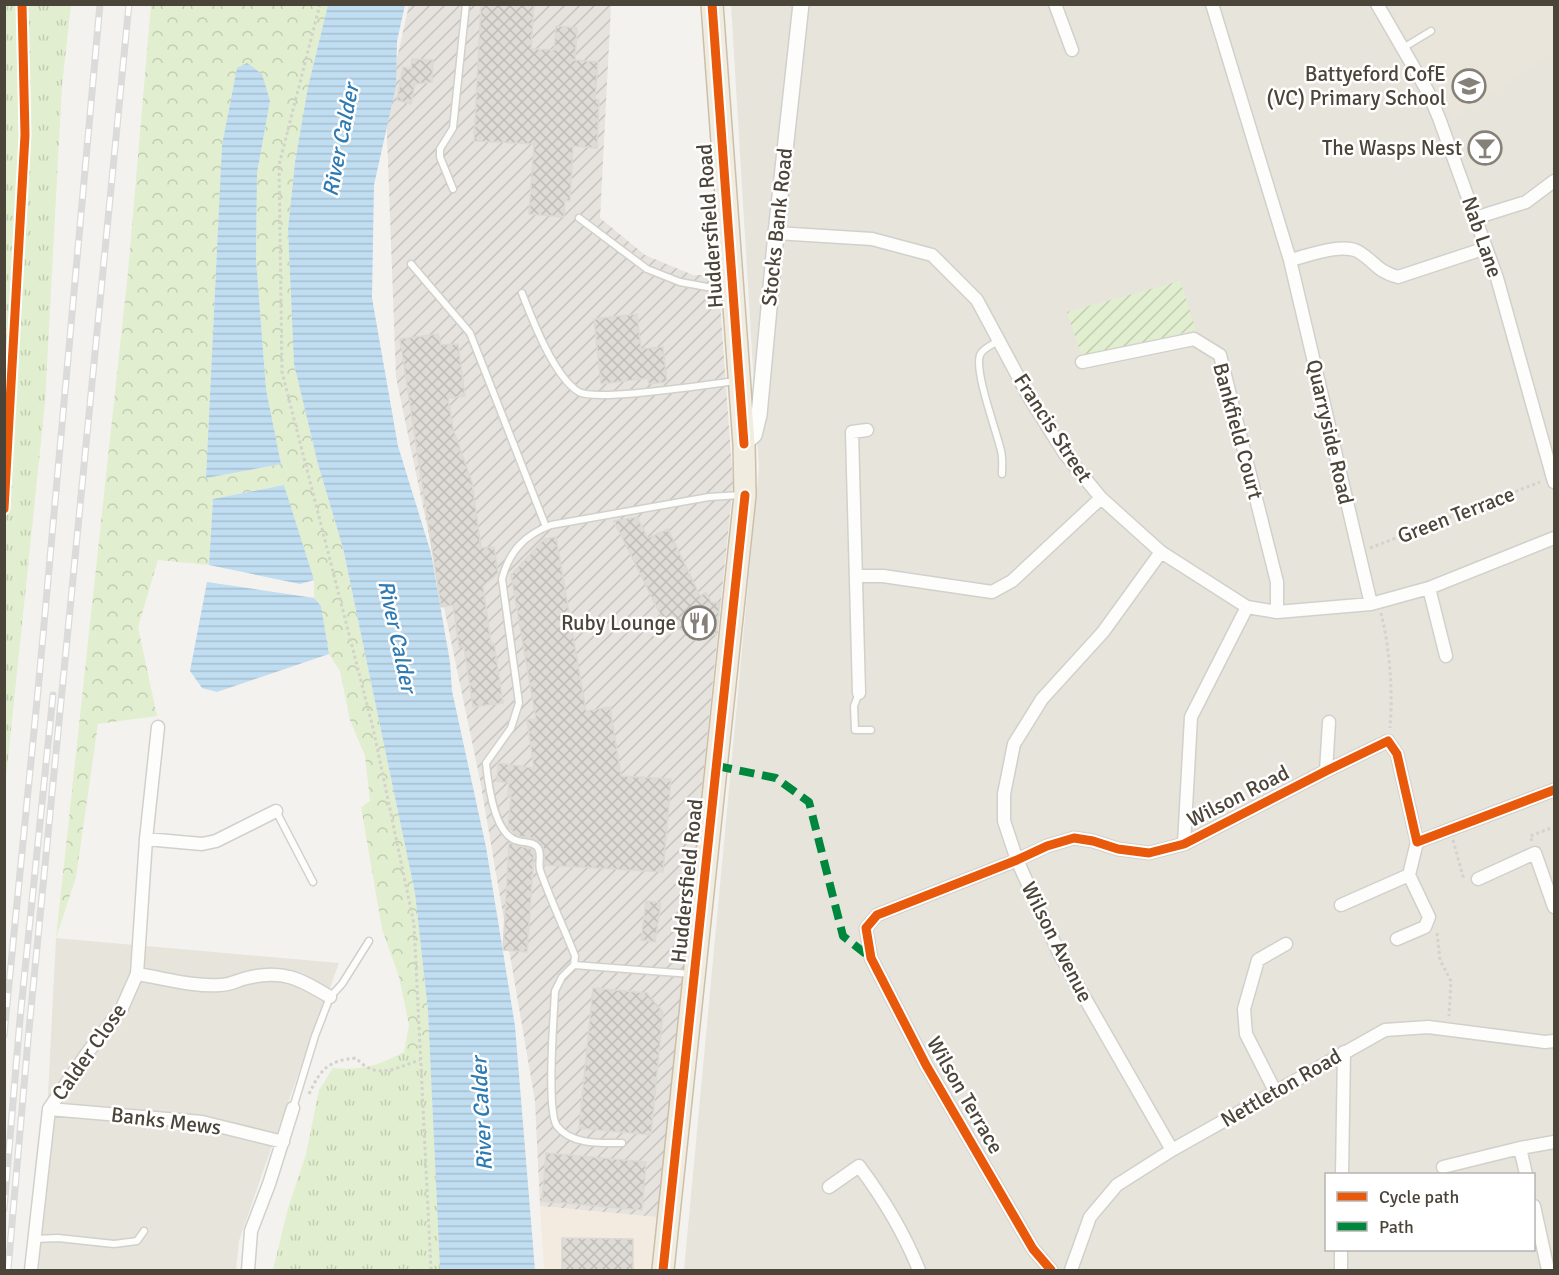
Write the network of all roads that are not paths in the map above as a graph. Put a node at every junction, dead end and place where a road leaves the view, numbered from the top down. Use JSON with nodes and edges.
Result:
{"nodes":[{"id":1,"x":466,"y":4,"type":"edge"},
{"id":2,"x":712,"y":4,"type":"edge"},
{"id":3,"x":801,"y":4,"type":"edge"},
{"id":4,"x":1055,"y":4,"type":"edge"},
{"id":5,"x":1212,"y":4,"type":"edge"},
{"id":6,"x":1377,"y":4,"type":"edge"},
{"id":7,"x":1431,"y":30,"type":"dead end"},
{"id":8,"x":1403,"y":48,"type":"junction"},
{"id":9,"x":1072,"y":50,"type":"dead end"},
{"id":10,"x":1554,"y":181,"type":"edge"},
{"id":11,"x":453,"y":189,"type":"dead end"},
{"id":12,"x":579,"y":218,"type":"dead end"},
{"id":13,"x":1476,"y":218,"type":"junction"},
{"id":14,"x":776,"y":233,"type":"junction"},
{"id":15,"x":1486,"y":248,"type":"junction"},
{"id":16,"x":1290,"y":260,"type":"junction"},
{"id":17,"x":411,"y":264,"type":"dead end"},
{"id":18,"x":733,"y":288,"type":"junction"},
{"id":19,"x":522,"y":293,"type":"dead end"},
{"id":20,"x":999,"y":341,"type":"junction"},
{"id":21,"x":1082,"y":362,"type":"dead end"},
{"id":22,"x":739,"y":381,"type":"junction"},
{"id":23,"x":867,"y":430,"type":"dead end"},
{"id":24,"x":744,"y":444,"type":"junction"},
{"id":25,"x":1002,"y":474,"type":"dead end"},
{"id":26,"x":1554,"y":479,"type":"edge"},
{"id":27,"x":745,"y":495,"type":"junction"},
{"id":28,"x":1101,"y":498,"type":"junction"},
{"id":29,"x":546,"y":527,"type":"junction"},
{"id":30,"x":1554,"y":538,"type":"edge"},
{"id":31,"x":1161,"y":552,"type":"junction"},
{"id":32,"x":857,"y":576,"type":"junction"},
{"id":33,"x":1429,"y":588,"type":"junction"},
{"id":34,"x":1375,"y":603,"type":"junction"},
{"id":35,"x":1247,"y":607,"type":"junction"},
{"id":36,"x":1277,"y":612,"type":"junction"},
{"id":37,"x":1446,"y":656,"type":"dead end"},
{"id":38,"x":859,"y":693,"type":"joint"},
{"id":39,"x":1329,"y":722,"type":"dead end"},
{"id":40,"x":158,"y":727,"type":"dead end"},
{"id":41,"x":871,"y":730,"type":"dead end"},
{"id":42,"x":1326,"y":771,"type":"junction"},
{"id":43,"x":1554,"y":790,"type":"edge"},
{"id":44,"x":276,"y":811,"type":"joint"},
{"id":45,"x":146,"y":839,"type":"junction"},
{"id":46,"x":1418,"y":842,"type":"junction"},
{"id":47,"x":1184,"y":844,"type":"junction"},
{"id":48,"x":1017,"y":860,"type":"junction"},
{"id":49,"x":1409,"y":875,"type":"junction"},
{"id":50,"x":1478,"y":879,"type":"road end"},
{"id":51,"x":313,"y":882,"type":"dead end"},
{"id":52,"x":1341,"y":905,"type":"dead end"},
{"id":53,"x":1554,"y":907,"type":"edge"},
{"id":54,"x":866,"y":928,"type":"joint"},
{"id":55,"x":1397,"y":939,"type":"dead end"},
{"id":56,"x":369,"y":941,"type":"dead end"},
{"id":57,"x":1286,"y":944,"type":"dead end"},
{"id":58,"x":574,"y":965,"type":"junction"},
{"id":59,"x":137,"y":974,"type":"junction"},
{"id":60,"x":695,"y":974,"type":"junction"},
{"id":61,"x":330,"y":998,"type":"junction"},
{"id":62,"x":1554,"y":1041,"type":"edge"},
{"id":63,"x":1344,"y":1052,"type":"junction"},
{"id":64,"x":1275,"y":1091,"type":"junction"},
{"id":65,"x":293,"y":1108,"type":"joint"},
{"id":66,"x":49,"y":1109,"type":"junction"},
{"id":67,"x":283,"y":1142,"type":"junction"},
{"id":68,"x":1554,"y":1142,"type":"edge"},
{"id":69,"x":622,"y":1143,"type":"dead end"},
{"id":70,"x":1520,"y":1148,"type":"junction"},
{"id":71,"x":1172,"y":1150,"type":"junction"},
{"id":72,"x":1443,"y":1167,"type":"dead end"},
{"id":73,"x":1342,"y":1173,"type":"edge"},
{"id":74,"x":1526,"y":1173,"type":"edge"},
{"id":75,"x":829,"y":1187,"type":"dead end"},
{"id":76,"x":1535,"y":1215,"type":"edge"},
{"id":77,"x":144,"y":1231,"type":"dead end"},
{"id":78,"x":34,"y":1239,"type":"junction"},
{"id":79,"x":1341,"y":1251,"type":"edge"},
{"id":80,"x":31,"y":1270,"type":"edge"},
{"id":81,"x":248,"y":1270,"type":"edge"},
{"id":82,"x":663,"y":1270,"type":"edge"},
{"id":83,"x":919,"y":1270,"type":"edge"},
{"id":84,"x":1051,"y":1270,"type":"edge"},
{"id":85,"x":1071,"y":1270,"type":"edge"},
{"id":86,"x":1341,"y":1270,"type":"edge"},
{"id":87,"x":1548,"y":1270,"type":"edge"}],
"edges":[{"from":1,"to":11,"type":"lane"},
{"from":2,"to":18,"type":"highway","name":"Huddersfield Road"},
{"from":3,"to":14,"type":"street","name":"Stocks Bank Road"},
{"from":4,"to":9,"type":"street"},
{"from":5,"to":16,"type":"street","name":"Quarryside Road"},
{"from":6,"to":8,"type":"street","name":"Nab Lane"},
{"from":7,"to":8,"type":"lane"},
{"from":8,"to":13,"type":"street","name":"Nab Lane"},
{"from":10,"to":13,"type":"street"},
{"from":12,"to":18,"type":"lane"},
{"from":13,"to":15,"type":"street","name":"Nab Lane"},
{"from":14,"to":20,"type":"street","name":"Francis Street"},
{"from":14,"to":24,"type":"street","name":"Stocks Bank Road"},
{"from":15,"to":16,"type":"street"},
{"from":15,"to":26,"type":"street","name":"Nab Lane"},
{"from":16,"to":34,"type":"street","name":"Quarryside Road"},
{"from":17,"to":29,"type":"lane"},
{"from":18,"to":22,"type":"highway","name":"Huddersfield Road"},
{"from":19,"to":22,"type":"lane"},
{"from":20,"to":25,"type":"lane"},
{"from":20,"to":28,"type":"street","name":"Francis Street"},
{"from":21,"to":36,"type":"street","name":"Bankfield Court"},
{"from":22,"to":24,"type":"highway","name":"Huddersfield Road"},
{"from":23,"to":32,"type":"street"},
{"from":24,"to":27,"type":"highway","name":"Huddersfield Road"},
{"from":27,"to":29,"type":"lane"},
{"from":27,"to":60,"type":"highway","name":"Huddersfield Road"},
{"from":28,"to":31,"type":"street","name":"Francis Street"},
{"from":28,"to":32,"type":"street"},
{"from":29,"to":58,"type":"lane"},
{"from":30,"to":33,"type":"street","name":"Francis Street"},
{"from":31,"to":35,"type":"street","name":"Francis Street"},
{"from":31,"to":48,"type":"street","name":"Wilson Avenue"},
{"from":32,"to":38,"type":"street"},
{"from":33,"to":34,"type":"street","name":"Francis Street"},
{"from":33,"to":37,"type":"street"},
{"from":34,"to":36,"type":"street","name":"Francis Street"},
{"from":35,"to":36,"type":"street","name":"Francis Street"},
{"from":35,"to":47,"type":"street"},
{"from":38,"to":41,"type":"lane"},
{"from":39,"to":42,"type":"street"},
{"from":40,"to":45,"type":"street","name":"Calder Close"},
{"from":42,"to":46,"type":"street","name":"Wilson Road"},
{"from":42,"to":47,"type":"street","name":"Wilson Road"},
{"from":43,"to":46,"type":"street"},
{"from":44,"to":45,"type":"street"},
{"from":44,"to":51,"type":"lane"},
{"from":45,"to":59,"type":"street","name":"Calder Close"},
{"from":46,"to":49,"type":"street"},
{"from":47,"to":48,"type":"street","name":"Wilson Road"},
{"from":48,"to":54,"type":"street","name":"Wilson Road"},
{"from":48,"to":71,"type":"street","name":"Wilson Avenue"},
{"from":49,"to":52,"type":"street"},
{"from":49,"to":55,"type":"street"},
{"from":50,"to":53,"type":"street"},
{"from":54,"to":84,"type":"street","name":"Wilson Terrace"},
{"from":56,"to":61,"type":"lane"},
{"from":57,"to":64,"type":"street"},
{"from":58,"to":60,"type":"lane"},
{"from":58,"to":69,"type":"lane"},
{"from":59,"to":61,"type":"street"},
{"from":59,"to":66,"type":"street","name":"Calder Close"},
{"from":60,"to":82,"type":"highway","name":"Huddersfield Road"},
{"from":61,"to":65,"type":"lane"},
{"from":62,"to":63,"type":"street","name":"Nettleton Road"},
{"from":63,"to":64,"type":"street","name":"Nettleton Road"},
{"from":63,"to":73,"type":"street"},
{"from":64,"to":71,"type":"street","name":"Nettleton Road"},
{"from":65,"to":67,"type":"street"},
{"from":66,"to":67,"type":"street","name":"Banks Mews"},
{"from":66,"to":78,"type":"street","name":"Calder Close"},
{"from":67,"to":81,"type":"street"},
{"from":68,"to":70,"type":"street"},
{"from":70,"to":72,"type":"street"},
{"from":70,"to":74,"type":"street"},
{"from":71,"to":85,"type":"street","name":"Nettleton Road"},
{"from":75,"to":83,"type":"street"},
{"from":76,"to":87,"type":"street"},
{"from":77,"to":78,"type":"lane"},
{"from":78,"to":80,"type":"street","name":"Calder Close"},
{"from":79,"to":86,"type":"street"}]}
